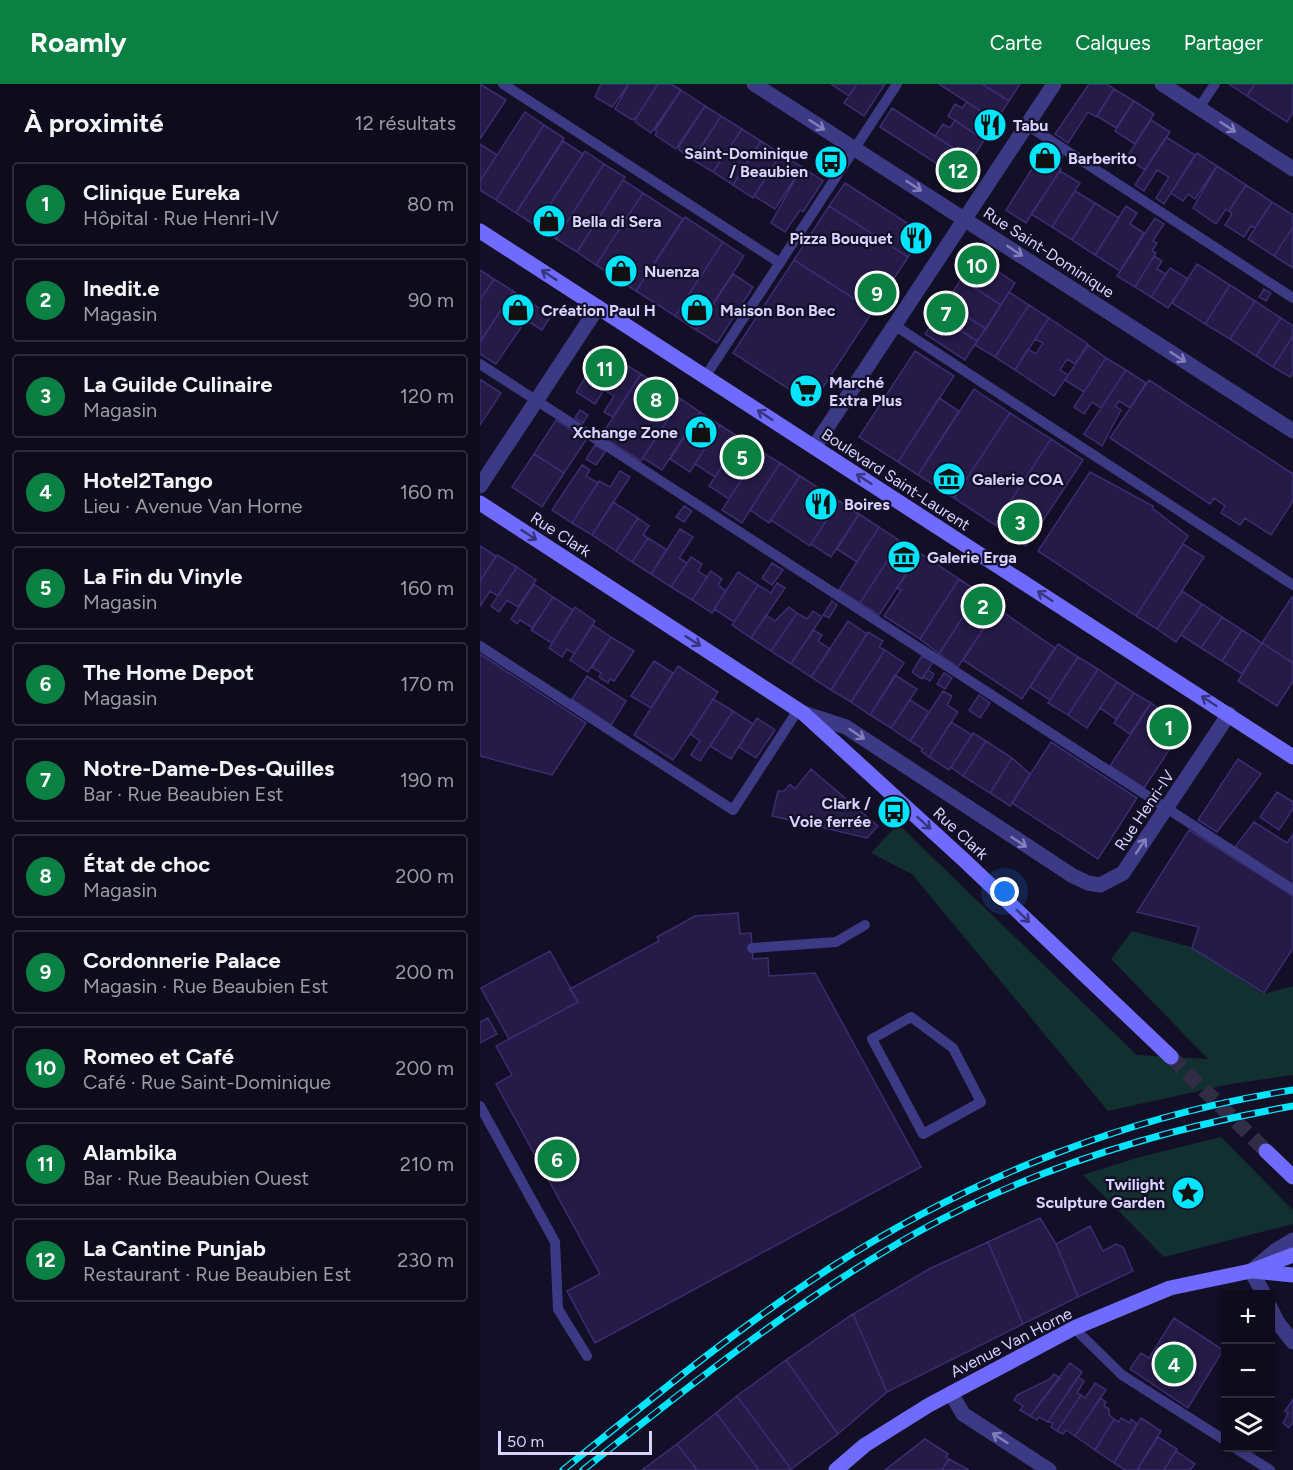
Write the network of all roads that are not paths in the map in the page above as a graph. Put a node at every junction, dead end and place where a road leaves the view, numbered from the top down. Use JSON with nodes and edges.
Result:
{"nodes":[{"id":1,"x":503,"y":84,"type":"edge"},
{"id":2,"x":754,"y":84,"type":"edge"},
{"id":3,"x":897,"y":84,"type":"edge"},
{"id":4,"x":1054,"y":84,"type":"edge"},
{"id":5,"x":1162,"y":84,"type":"edge"},
{"id":6,"x":1215,"y":84,"type":"edge"},
{"id":7,"x":1199,"y":108,"type":"junction"},
{"id":8,"x":1027,"y":125,"type":"junction"},
{"id":9,"x":855,"y":149,"type":"junction"},
{"id":10,"x":1293,"y":169,"type":"edge"},
{"id":11,"x":965,"y":220,"type":"junction"},
{"id":12,"x":480,"y":231,"type":"edge"},
{"id":13,"x":780,"y":263,"type":"junction"},
{"id":14,"x":1293,"y":298,"type":"edge"},
{"id":15,"x":598,"y":307,"type":"junction"},
{"id":16,"x":894,"y":325,"type":"junction"},
{"id":17,"x":480,"y":364,"type":"edge"},
{"id":18,"x":705,"y":377,"type":"junction"},
{"id":19,"x":537,"y":400,"type":"junction"},
{"id":20,"x":1293,"y":431,"type":"edge"},
{"id":21,"x":814,"y":447,"type":"junction"},
{"id":22,"x":480,"y":486,"type":"edge"},
{"id":23,"x":480,"y":503,"type":"edge"},
{"id":24,"x":1293,"y":585,"type":"edge"},
{"id":25,"x":480,"y":646,"type":"edge"},
{"id":26,"x":801,"y":712,"type":"junction"},
{"id":27,"x":1229,"y":714,"type":"junction"},
{"id":28,"x":1293,"y":757,"type":"edge"},
{"id":29,"x":1167,"y":808,"type":"junction"},
{"id":30,"x":1100,"y":885,"type":"joint"},
{"id":31,"x":1293,"y":890,"type":"edge"},
{"id":32,"x":865,"y":925,"type":"dead end"},
{"id":33,"x":752,"y":948,"type":"dead end"},
{"id":34,"x":911,"y":1017,"type":"joint"},
{"id":35,"x":1171,"y":1057,"type":"tunnel mouth"},
{"id":36,"x":480,"y":1106,"type":"edge"},
{"id":37,"x":1266,"y":1151,"type":"tunnel mouth"},
{"id":38,"x":1293,"y":1177,"type":"edge"},
{"id":39,"x":1293,"y":1240,"type":"edge"},
{"id":40,"x":1293,"y":1255,"type":"edge"},
{"id":41,"x":1251,"y":1271,"type":"junction"},
{"id":42,"x":1293,"y":1275,"type":"edge"},
{"id":43,"x":1262,"y":1290,"type":"edge"},
{"id":44,"x":1275,"y":1317,"type":"edge"},
{"id":45,"x":1074,"y":1328,"type":"junction"},
{"id":46,"x":1293,"y":1342,"type":"edge"},
{"id":47,"x":587,"y":1356,"type":"dead end"},
{"id":48,"x":951,"y":1393,"type":"junction"},
{"id":49,"x":1221,"y":1439,"type":"edge"},
{"id":50,"x":1241,"y":1452,"type":"edge"},
{"id":51,"x":837,"y":1470,"type":"edge"},
{"id":52,"x":1049,"y":1470,"type":"edge"},
{"id":53,"x":1270,"y":1470,"type":"edge"}],
"edges":[{"from":1,"to":13,"type":"lane"},
{"from":2,"to":9,"type":"street","name":"Rue Saint-Dominique","one_way":true},
{"from":3,"to":9,"type":"lane"},
{"from":4,"to":8,"type":"street"},
{"from":5,"to":7,"type":"street"},
{"from":6,"to":7,"type":"lane"},
{"from":7,"to":10,"type":"street","one_way":true},
{"from":8,"to":11,"type":"street"},
{"from":8,"to":14,"type":"lane"},
{"from":9,"to":11,"type":"street","name":"Rue Saint-Dominique","one_way":true},
{"from":9,"to":13,"type":"lane"},
{"from":11,"to":16,"type":"street"},
{"from":11,"to":20,"type":"street","name":"Rue Saint-Dominique","one_way":true},
{"from":15,"to":12,"type":"main road","name":"Boulevard Saint-Laurent","one_way":true},
{"from":13,"to":18,"type":"lane"},
{"from":15,"to":18,"type":"main road","name":"Boulevard Saint-Laurent"},
{"from":15,"to":19,"type":"street"},
{"from":16,"to":21,"type":"street"},
{"from":16,"to":24,"type":"lane"},
{"from":17,"to":19,"type":"lane"},
{"from":21,"to":18,"type":"main road","name":"Boulevard Saint-Laurent","one_way":true},
{"from":19,"to":22,"type":"street"},
{"from":19,"to":29,"type":"lane"},
{"from":27,"to":21,"type":"main road","name":"Boulevard Saint-Laurent","one_way":true},
{"from":23,"to":26,"type":"main road","name":"Rue Clark","one_way":true},
{"from":25,"to":26,"type":"lane"},
{"from":26,"to":30,"type":"street","name":"Rue Clark","one_way":true},
{"from":26,"to":35,"type":"main road","name":"Rue Clark","one_way":true},
{"from":27,"to":28,"type":"main road","name":"Boulevard Saint-Laurent"},
{"from":27,"to":29,"type":"street","name":"Rue Henri-IV"},
{"from":30,"to":29,"type":"street","name":"Rue Henri-IV","one_way":true},
{"from":29,"to":31,"type":"lane"},
{"from":32,"to":33,"type":"lane"},
{"from":34,"to":34,"type":"lane"},
{"from":36,"to":47,"type":"lane"},
{"from":37,"to":38,"type":"main road"},
{"from":39,"to":41,"type":"street"},
{"from":40,"to":41,"type":"main road"},
{"from":41,"to":42,"type":"main road"},
{"from":41,"to":43,"type":"street"},
{"from":41,"to":45,"type":"main road","name":"Avenue Van Horne"},
{"from":44,"to":46,"type":"street"},
{"from":45,"to":48,"type":"main road","name":"Avenue Van Horne"},
{"from":45,"to":49,"type":"lane"},
{"from":48,"to":51,"type":"main road","name":"Avenue Van Horne"},
{"from":52,"to":48,"type":"street","one_way":true},
{"from":50,"to":53,"type":"lane"}]}
